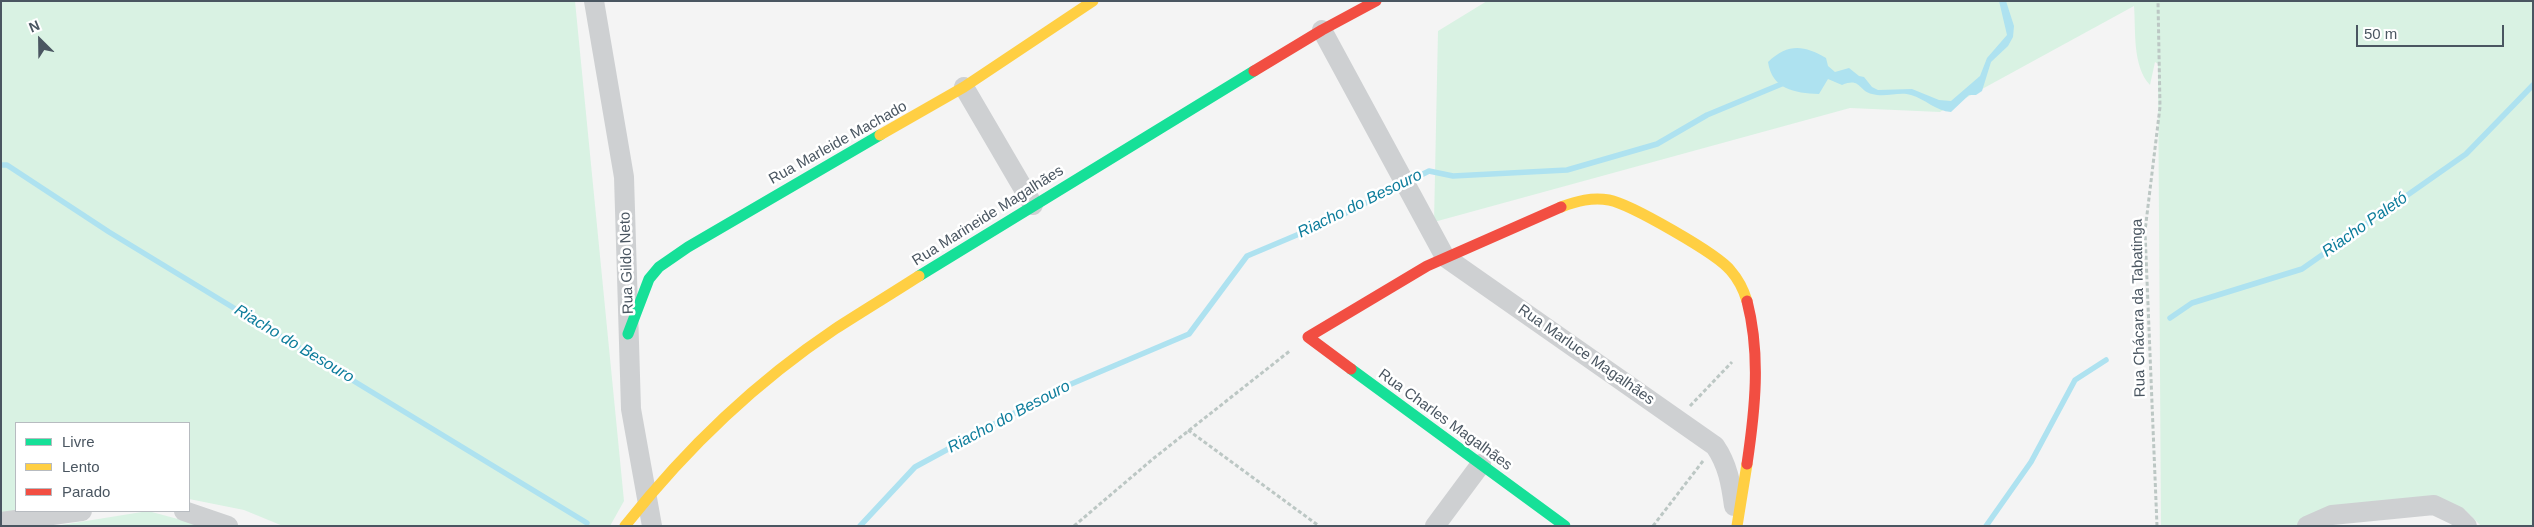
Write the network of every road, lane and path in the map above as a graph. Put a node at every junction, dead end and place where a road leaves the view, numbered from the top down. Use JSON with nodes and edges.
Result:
{"nodes":[{"id":1,"x":594,"y":1,"type":"edge"},
{"id":2,"x":1093,"y":1,"type":"edge"},
{"id":3,"x":1376,"y":1,"type":"edge"},
{"id":4,"x":2158,"y":1,"type":"edge"},
{"id":5,"x":1322,"y":30,"type":"junction"},
{"id":6,"x":964,"y":87,"type":"junction"},
{"id":7,"x":1033,"y":205,"type":"junction"},
{"id":8,"x":1445,"y":257,"type":"junction"},
{"id":9,"x":628,"y":334,"type":"junction"},
{"id":10,"x":1308,"y":337,"type":"junction"},
{"id":11,"x":1756,"y":337,"type":"junction"},
{"id":12,"x":1677,"y":419,"type":"junction"},
{"id":13,"x":1188,"y":430,"type":"junction"},
{"id":14,"x":1715,"y":446,"type":"junction"},
{"id":15,"x":1481,"y":464,"type":"junction"},
{"id":16,"x":647,"y":498,"type":"junction"},
{"id":17,"x":75,"y":512,"type":"edge"},
{"id":18,"x":187,"y":512,"type":"edge"},
{"id":19,"x":1,"y":522,"type":"edge"},
{"id":20,"x":1075,"y":525,"type":"edge"},
{"id":21,"x":228,"y":526,"type":"edge"},
{"id":22,"x":625,"y":526,"type":"edge"},
{"id":23,"x":652,"y":526,"type":"edge"},
{"id":24,"x":1319,"y":526,"type":"edge"},
{"id":25,"x":1434,"y":526,"type":"edge"},
{"id":26,"x":1565,"y":526,"type":"edge"},
{"id":27,"x":1653,"y":526,"type":"edge"},
{"id":28,"x":1737,"y":526,"type":"edge"},
{"id":29,"x":2157,"y":526,"type":"edge"},
{"id":30,"x":2307,"y":526,"type":"edge"},
{"id":31,"x":2466,"y":526,"type":"edge"}],
"edges":[{"from":1,"to":9,"type":"street","name":"Rua Gildo Neto"},
{"from":2,"to":6,"type":"street","name":"Rua Marleide Machado"},
{"from":3,"to":5,"type":"street","name":"Rua Marineide Magalhães"},
{"from":4,"to":29,"type":"path","name":"Rua Chácara da Tabatinga"},
{"from":5,"to":7,"type":"street","name":"Rua Marineide Magalhães"},
{"from":5,"to":8,"type":"street","name":"Rua Marluce Magalhães"},
{"from":6,"to":7,"type":"street"},
{"from":6,"to":9,"type":"street","name":"Rua Marleide Machado"},
{"from":7,"to":16,"type":"street","name":"Rua Marineide Magalhães"},
{"from":8,"to":10,"type":"street"},
{"from":8,"to":11,"type":"street"},
{"from":8,"to":12,"type":"street","name":"Rua Marluce Magalhães"},
{"from":9,"to":16,"type":"street","name":"Rua Gildo Neto"},
{"from":10,"to":13,"type":"path"},
{"from":10,"to":15,"type":"street","name":"Rua Charles Magalhães"},
{"from":11,"to":12,"type":"path"},
{"from":11,"to":28,"type":"street"},
{"from":12,"to":14,"type":"street","name":"Rua Marluce Magalhães"},
{"from":13,"to":20,"type":"path"},
{"from":13,"to":24,"type":"path"},
{"from":14,"to":27,"type":"path"},
{"from":14,"to":28,"type":"street","name":"Rua Marluce Magalhães"},
{"from":15,"to":25,"type":"street"},
{"from":15,"to":26,"type":"street","name":"Rua Charles Magalhães"},
{"from":16,"to":22,"type":"street","name":"Rua Marineide Magalhães"},
{"from":16,"to":23,"type":"street","name":"Rua Gildo Neto"},
{"from":17,"to":19,"type":"street"},
{"from":18,"to":21,"type":"street"},
{"from":30,"to":31,"type":"street"}]}
